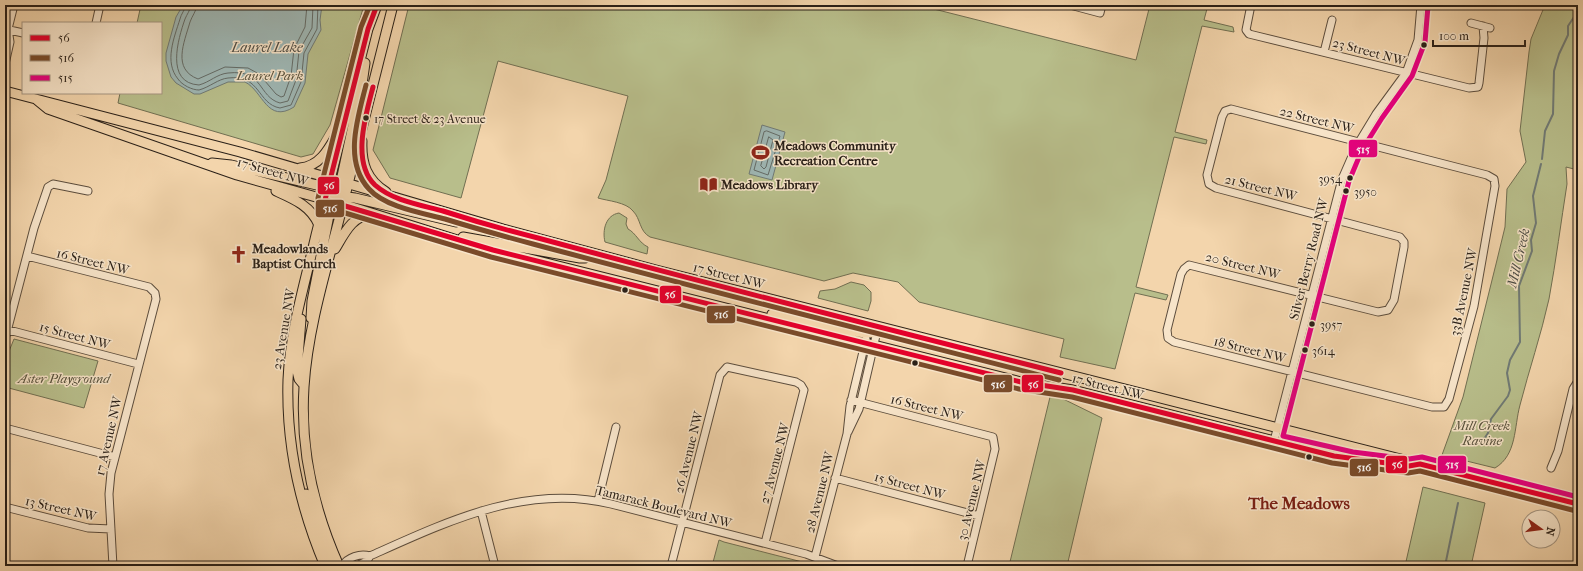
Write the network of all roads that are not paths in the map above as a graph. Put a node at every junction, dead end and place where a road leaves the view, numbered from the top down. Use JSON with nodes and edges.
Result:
{"nodes":[{"id":1,"x":14,"y":5,"type":"edge"},
{"id":2,"x":100,"y":5,"type":"edge"},
{"id":3,"x":377,"y":5,"type":"edge"},
{"id":4,"x":393,"y":5,"type":"edge"},
{"id":5,"x":1070,"y":5,"type":"edge"},
{"id":6,"x":1102,"y":5,"type":"edge"},
{"id":7,"x":1251,"y":5,"type":"edge"},
{"id":8,"x":1421,"y":5,"type":"edge"},
{"id":9,"x":1332,"y":20,"type":"dead end"},
{"id":10,"x":96,"y":22,"type":"edge"},
{"id":11,"x":1472,"y":23,"type":"dead end"},
{"id":12,"x":368,"y":29,"type":"junction"},
{"id":13,"x":6,"y":30,"type":"edge"},
{"id":14,"x":22,"y":33,"type":"edge"},
{"id":15,"x":1324,"y":52,"type":"junction"},
{"id":16,"x":5,"y":64,"type":"edge"},
{"id":17,"x":1406,"y":73,"type":"junction"},
{"id":18,"x":5,"y":91,"type":"edge"},
{"id":19,"x":34,"y":98,"type":"junction"},
{"id":20,"x":345,"y":121,"type":"junction"},
{"id":21,"x":363,"y":125,"type":"junction"},
{"id":22,"x":1359,"y":141,"type":"junction"},
{"id":23,"x":191,"y":160,"type":"junction"},
{"id":24,"x":297,"y":168,"type":"junction"},
{"id":25,"x":331,"y":178,"type":"junction"},
{"id":26,"x":1494,"y":179,"type":"joint"},
{"id":27,"x":255,"y":181,"type":"junction"},
{"id":28,"x":1208,"y":182,"type":"joint"},
{"id":29,"x":88,"y":191,"type":"dead end"},
{"id":30,"x":337,"y":193,"type":"junction"},
{"id":31,"x":394,"y":197,"type":"junction"},
{"id":32,"x":380,"y":216,"type":"junction"},
{"id":33,"x":1331,"y":217,"type":"junction"},
{"id":34,"x":319,"y":225,"type":"junction"},
{"id":35,"x":493,"y":226,"type":"junction"},
{"id":36,"x":447,"y":237,"type":"junction"},
{"id":37,"x":591,"y":253,"type":"junction"},
{"id":38,"x":26,"y":256,"type":"junction"},
{"id":39,"x":330,"y":257,"type":"junction"},
{"id":40,"x":154,"y":291,"type":"joint"},
{"id":41,"x":1311,"y":295,"type":"junction"},
{"id":42,"x":302,"y":296,"type":"junction"},
{"id":43,"x":1388,"y":310,"type":"joint"},
{"id":44,"x":758,"y":316,"type":"junction"},
{"id":45,"x":872,"y":328,"type":"junction"},
{"id":46,"x":6,"y":330,"type":"edge"},
{"id":47,"x":312,"y":332,"type":"junction"},
{"id":48,"x":1168,"y":338,"type":"joint"},
{"id":49,"x":5,"y":339,"type":"edge"},
{"id":50,"x":870,"y":344,"type":"junction"},
{"id":51,"x":138,"y":364,"type":"junction"},
{"id":52,"x":725,"y":368,"type":"joint"},
{"id":53,"x":1291,"y":372,"type":"junction"},
{"id":54,"x":1578,"y":381,"type":"edge"},
{"id":55,"x":304,"y":385,"type":"junction"},
{"id":56,"x":851,"y":400,"type":"junction"},
{"id":57,"x":861,"y":402,"type":"junction"},
{"id":58,"x":1444,"y":407,"type":"joint"},
{"id":59,"x":616,"y":427,"type":"dead end"},
{"id":60,"x":5,"y":428,"type":"edge"},
{"id":61,"x":1277,"y":428,"type":"junction"},
{"id":62,"x":847,"y":434,"type":"junction"},
{"id":63,"x":291,"y":439,"type":"junction"},
{"id":64,"x":995,"y":439,"type":"joint"},
{"id":65,"x":1274,"y":441,"type":"junction"},
{"id":66,"x":115,"y":457,"type":"junction"},
{"id":67,"x":1420,"y":464,"type":"junction"},
{"id":68,"x":1551,"y":468,"type":"dead end"},
{"id":69,"x":835,"y":478,"type":"junction"},
{"id":70,"x":598,"y":501,"type":"junction"},
{"id":71,"x":1578,"y":504,"type":"edge"},
{"id":72,"x":5,"y":507,"type":"edge"},
{"id":73,"x":481,"y":511,"type":"junction"},
{"id":74,"x":979,"y":516,"type":"junction"},
{"id":75,"x":682,"y":522,"type":"junction"},
{"id":76,"x":111,"y":529,"type":"junction"},
{"id":77,"x":765,"y":543,"type":"junction"},
{"id":78,"x":370,"y":556,"type":"junction"},
{"id":79,"x":815,"y":557,"type":"junction"},
{"id":80,"x":113,"y":566,"type":"edge"},
{"id":81,"x":325,"y":566,"type":"edge"},
{"id":82,"x":334,"y":566,"type":"edge"},
{"id":83,"x":339,"y":566,"type":"edge"},
{"id":84,"x":342,"y":566,"type":"edge"},
{"id":85,"x":357,"y":566,"type":"edge"},
{"id":86,"x":495,"y":566,"type":"edge"},
{"id":87,"x":671,"y":566,"type":"edge"},
{"id":88,"x":838,"y":566,"type":"edge"},
{"id":89,"x":967,"y":566,"type":"edge"}],
"edges":[{"from":1,"to":13,"type":"street"},
{"from":2,"to":10,"type":"street"},
{"from":3,"to":12,"type":"main road"},
{"from":4,"to":21,"type":"main road","name":"23 Avenue NW"},
{"from":5,"to":6,"type":"street"},
{"from":7,"to":15,"type":"street","name":"23 Street NW"},
{"from":8,"to":17,"type":"street","name":"Silver Berry Road NW"},
{"from":9,"to":15,"type":"street","name":"23 Street NW"},
{"from":11,"to":17,"type":"street","name":"23 Street NW"},
{"from":12,"to":20,"type":"main road"},
{"from":12,"to":30,"type":"main road"},
{"from":13,"to":14,"type":"street"},
{"from":13,"to":16,"type":"street"},
{"from":15,"to":17,"type":"street","name":"23 Street NW"},
{"from":17,"to":22,"type":"street","name":"Silver Berry Road NW"},
{"from":18,"to":19,"type":"main road","name":"17 Street NW"},
{"from":19,"to":23,"type":"main road","name":"17 Street NW"},
{"from":19,"to":24,"type":"main road","name":"17 Street NW"},
{"from":20,"to":24,"type":"main road"},
{"from":20,"to":25,"type":"main road"},
{"from":21,"to":30,"type":"main road","name":"23 Avenue NW"},
{"from":21,"to":31,"type":"main road"},
{"from":22,"to":26,"type":"street","name":"22 Street NW"},
{"from":22,"to":28,"type":"street","name":"22 Street NW"},
{"from":22,"to":33,"type":"street","name":"Silver Berry Road NW"},
{"from":23,"to":27,"type":"main road","name":"17 Street NW"},
{"from":23,"to":30,"type":"main road"},
{"from":24,"to":25,"type":"main road","name":"17 Street NW"},
{"from":25,"to":30,"type":"main road","name":"17 Street NW"},
{"from":26,"to":58,"type":"street","name":"33B Avenue NW"},
{"from":27,"to":30,"type":"main road","name":"17 Street NW"},
{"from":27,"to":34,"type":"main road"},
{"from":28,"to":33,"type":"street","name":"21 Street NW"},
{"from":29,"to":38,"type":"street"},
{"from":30,"to":31,"type":"main road","name":"17 Street NW"},
{"from":30,"to":32,"type":"main road","name":"17 Street NW"},
{"from":30,"to":34,"type":"main road","name":"23 Avenue NW"},
{"from":30,"to":35,"type":"main road"},
{"from":30,"to":39,"type":"main road","name":"23 Avenue NW"},
{"from":30,"to":47,"type":"main road"},
{"from":31,"to":35,"type":"main road","name":"17 Street NW"},
{"from":32,"to":36,"type":"main road","name":"17 Street NW"},
{"from":32,"to":39,"type":"main road"},
{"from":33,"to":41,"type":"street","name":"Silver Berry Road NW"},
{"from":33,"to":43,"type":"street","name":"21 Street NW"},
{"from":34,"to":42,"type":"main road","name":"23 Avenue NW"},
{"from":35,"to":37,"type":"main road","name":"17 Street NW"},
{"from":36,"to":37,"type":"main road"},
{"from":36,"to":44,"type":"main road","name":"17 Street NW"},
{"from":37,"to":45,"type":"main road","name":"17 Street NW"},
{"from":38,"to":40,"type":"street","name":"16 Street NW"},
{"from":38,"to":46,"type":"street"},
{"from":39,"to":47,"type":"main road","name":"23 Avenue NW"},
{"from":40,"to":51,"type":"street","name":"17 Avenue NW"},
{"from":41,"to":43,"type":"street","name":"20 Street NW"},
{"from":41,"to":48,"type":"street","name":"20 Street NW"},
{"from":41,"to":53,"type":"street","name":"Silver Berry Road NW"},
{"from":42,"to":55,"type":"main road"},
{"from":42,"to":63,"type":"main road","name":"23 Avenue NW"},
{"from":44,"to":45,"type":"main road"},
{"from":44,"to":50,"type":"main road","name":"17 Street NW"},
{"from":45,"to":50,"type":"street","name":"28 Avenue NW"},
{"from":45,"to":50,"type":"street","name":"28 Avenue NW"},
{"from":45,"to":61,"type":"main road","name":"17 Street NW"},
{"from":46,"to":49,"type":"street"},
{"from":46,"to":51,"type":"street","name":"15 Street NW"},
{"from":47,"to":55,"type":"main road","name":"23 Avenue NW"},
{"from":48,"to":53,"type":"street","name":"18 Street NW"},
{"from":50,"to":56,"type":"street","name":"28 Avenue NW"},
{"from":50,"to":57,"type":"street","name":"28 Avenue NW"},
{"from":50,"to":65,"type":"main road","name":"17 Street NW"},
{"from":51,"to":66,"type":"street","name":"17 Avenue NW"},
{"from":52,"to":75,"type":"street","name":"26 Avenue NW"},
{"from":52,"to":77,"type":"street","name":"27 Avenue NW"},
{"from":53,"to":58,"type":"street","name":"18 Street NW"},
{"from":53,"to":61,"type":"street","name":"Silver Berry Road NW"},
{"from":54,"to":68,"type":"street"},
{"from":55,"to":83,"type":"main road","name":"23 Avenue NW"},
{"from":56,"to":57,"type":"street","name":"16 Street NW"},
{"from":56,"to":62,"type":"street","name":"28 Avenue NW"},
{"from":57,"to":62,"type":"street","name":"28 Avenue NW"},
{"from":57,"to":64,"type":"street","name":"16 Street NW"},
{"from":59,"to":70,"type":"street"},
{"from":60,"to":66,"type":"street"},
{"from":61,"to":65,"type":"street","name":"Silver Berry Road NW"},
{"from":61,"to":67,"type":"main road","name":"17 Street NW"},
{"from":62,"to":69,"type":"street","name":"28 Avenue NW"},
{"from":63,"to":81,"type":"main road","name":"23 Avenue NW"},
{"from":63,"to":82,"type":"main road"},
{"from":64,"to":74,"type":"street","name":"30 Avenue NW"},
{"from":65,"to":67,"type":"main road","name":"17 Street NW"},
{"from":66,"to":76,"type":"street","name":"17 Avenue NW"},
{"from":67,"to":71,"type":"main road","name":"17 Street NW"},
{"from":69,"to":74,"type":"street","name":"15 Street NW"},
{"from":69,"to":79,"type":"street","name":"28 Avenue NW"},
{"from":70,"to":73,"type":"street","name":"Tamarack Boulevard NW"},
{"from":70,"to":75,"type":"street","name":"Tamarack Boulevard NW"},
{"from":72,"to":76,"type":"street","name":"13 Street NW"},
{"from":73,"to":78,"type":"street","name":"Tamarack Boulevard NW"},
{"from":73,"to":86,"type":"street"},
{"from":74,"to":89,"type":"street","name":"30 Avenue NW"},
{"from":75,"to":77,"type":"street","name":"Tamarack Boulevard NW"},
{"from":75,"to":87,"type":"street","name":"26 Avenue NW"},
{"from":76,"to":80,"type":"street","name":"17 Avenue NW"},
{"from":77,"to":79,"type":"street","name":"Tamarack Boulevard NW"},
{"from":78,"to":84,"type":"street","name":"Tamarack Boulevard NW"},
{"from":78,"to":85,"type":"street","name":"Tamarack Boulevard NW"},
{"from":79,"to":88,"type":"street","name":"Tamarack Boulevard NW"}]}
